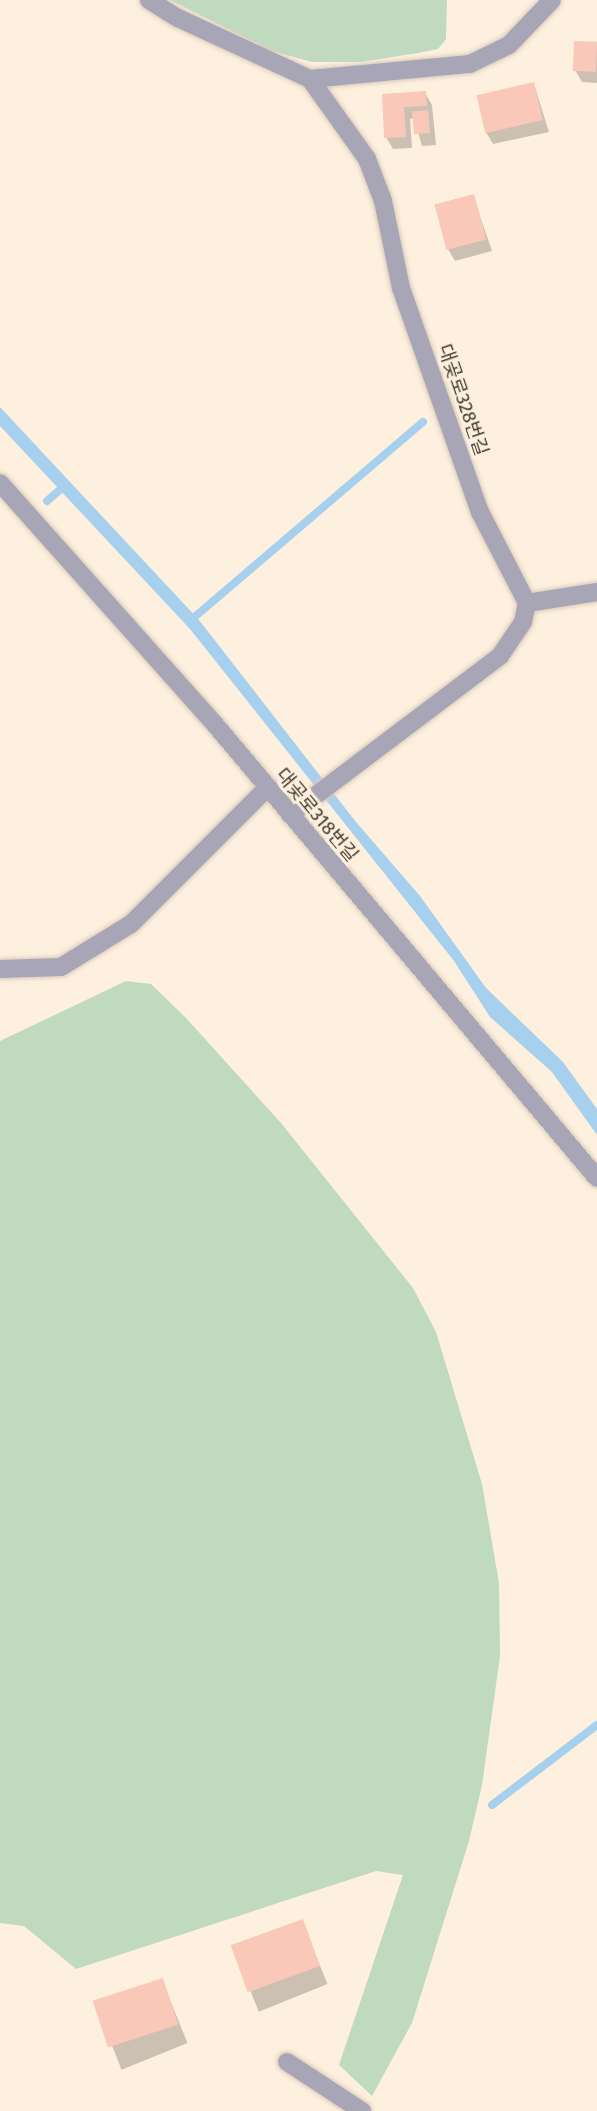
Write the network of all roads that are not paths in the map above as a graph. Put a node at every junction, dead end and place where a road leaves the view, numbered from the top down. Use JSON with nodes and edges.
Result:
{"nodes":[{"id":1,"x":149,"y":0,"type":"edge"},
{"id":2,"x":552,"y":0,"type":"edge"},
{"id":3,"x":310,"y":79,"type":"junction"},
{"id":4,"x":0,"y":483,"type":"edge"},
{"id":5,"x":597,"y":592,"type":"edge"},
{"id":6,"x":527,"y":603,"type":"junction"},
{"id":7,"x":267,"y":788,"type":"junction"},
{"id":8,"x":290,"y":815,"type":"junction"},
{"id":9,"x":0,"y":969,"type":"edge"},
{"id":10,"x":597,"y":1178,"type":"edge"},
{"id":11,"x":288,"y":2062,"type":"dead end"},
{"id":12,"x":362,"y":2111,"type":"edge"}],
"edges":[{"from":1,"to":3,"type":"street","name":"대곶로328번길"},
{"from":2,"to":3,"type":"street"},
{"from":3,"to":6,"type":"street","name":"대곶로328번길"},
{"from":4,"to":7,"type":"street","name":"대곶로318번길"},
{"from":5,"to":6,"type":"street"},
{"from":6,"to":8,"type":"street"},
{"from":7,"to":8,"type":"street","name":"대곶로318번길"},
{"from":7,"to":9,"type":"street"},
{"from":8,"to":10,"type":"street","name":"대곶로318번길"},
{"from":11,"to":12,"type":"street"}]}
